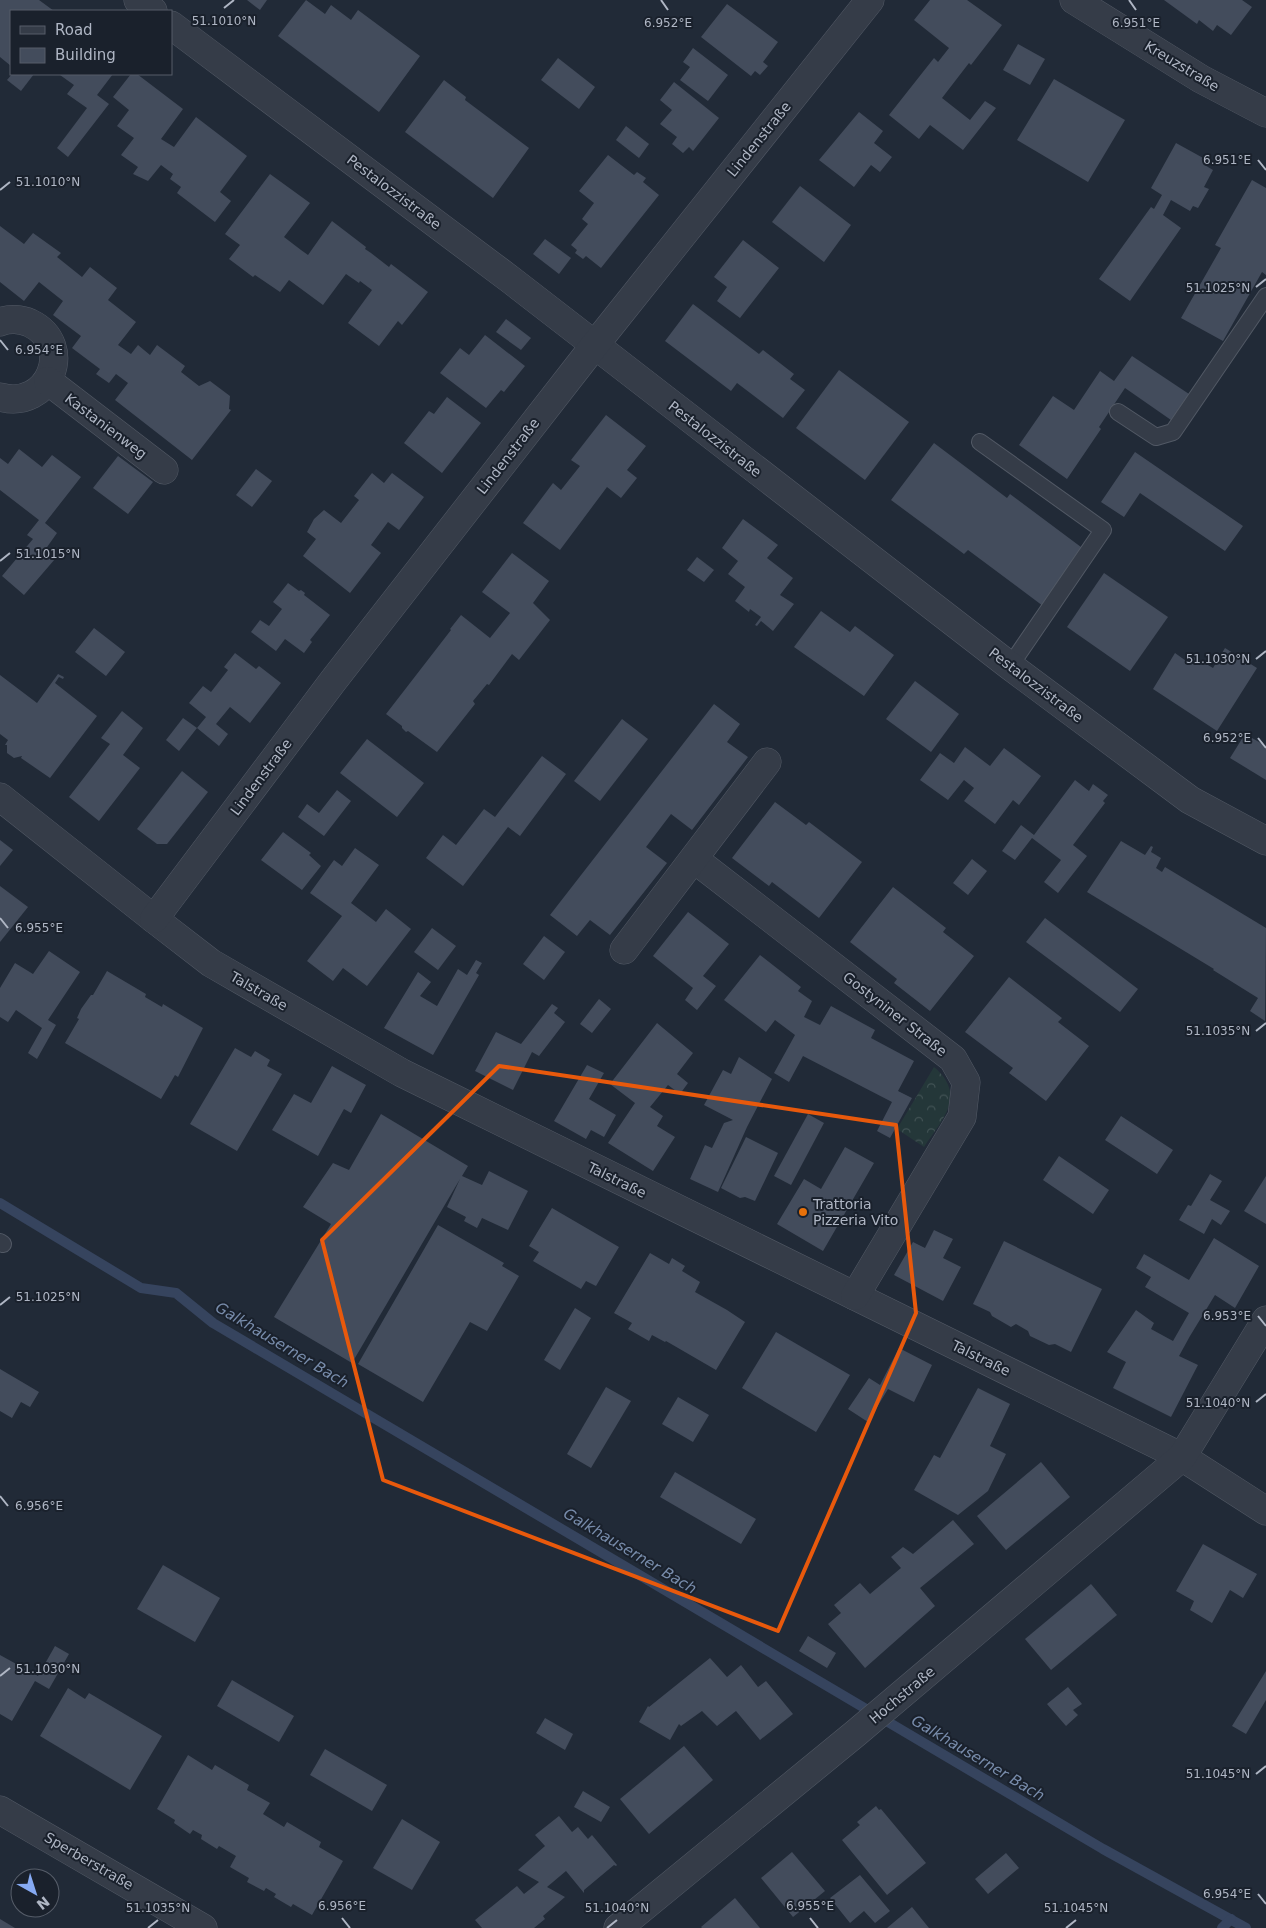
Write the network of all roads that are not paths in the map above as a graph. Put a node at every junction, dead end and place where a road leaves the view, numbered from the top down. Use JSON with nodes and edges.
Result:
{"nodes":[{"id":1,"x":138,"y":0,"type":"edge"},
{"id":2,"x":870,"y":0,"type":"edge"},
{"id":3,"x":1074,"y":0,"type":"edge"},
{"id":4,"x":152,"y":10,"type":"edge"},
{"id":5,"x":172,"y":26,"type":"edge"},
{"id":6,"x":1266,"y":113,"type":"edge"},
{"id":7,"x":1266,"y":296,"type":"edge"},
{"id":8,"x":0,"y":322,"type":"edge"},
{"id":9,"x":594,"y":346,"type":"junction"},
{"id":10,"x":48,"y":381,"type":"junction"},
{"id":11,"x":0,"y":397,"type":"edge"},
{"id":12,"x":1118,"y":412,"type":"dead end"},
{"id":13,"x":980,"y":442,"type":"dead end"},
{"id":14,"x":164,"y":470,"type":"dead end"},
{"id":15,"x":1010,"y":666,"type":"junction"},
{"id":16,"x":767,"y":762,"type":"dead end"},
{"id":17,"x":0,"y":797,"type":"edge"},
{"id":18,"x":1266,"y":841,"type":"edge"},
{"id":19,"x":694,"y":860,"type":"junction"},
{"id":20,"x":154,"y":919,"type":"junction"},
{"id":21,"x":624,"y":950,"type":"dead end"},
{"id":22,"x":855,"y":1296,"type":"junction"},
{"id":23,"x":1266,"y":1320,"type":"edge"},
{"id":24,"x":1182,"y":1457,"type":"junction"},
{"id":25,"x":1266,"y":1511,"type":"edge"},
{"id":26,"x":0,"y":1810,"type":"edge"},
{"id":27,"x":204,"y":1928,"type":"edge"},
{"id":28,"x":618,"y":1928,"type":"edge"}],
"edges":[{"from":1,"to":4,"type":"street"},
{"from":2,"to":9,"type":"street","name":"Lindenstraße"},
{"from":3,"to":6,"type":"street","name":"Kreuzstraße"},
{"from":5,"to":9,"type":"street","name":"Pestalozzistraße"},
{"from":7,"to":12,"type":"lane"},
{"from":8,"to":10,"type":"street"},
{"from":9,"to":15,"type":"street","name":"Pestalozzistraße"},
{"from":9,"to":20,"type":"street","name":"Lindenstraße"},
{"from":10,"to":11,"type":"street"},
{"from":10,"to":14,"type":"street","name":"Kastanienweg"},
{"from":13,"to":15,"type":"lane"},
{"from":15,"to":18,"type":"street","name":"Pestalozzistraße"},
{"from":16,"to":19,"type":"street"},
{"from":17,"to":20,"type":"street","name":"Talstraße"},
{"from":19,"to":21,"type":"street"},
{"from":19,"to":22,"type":"street","name":"Gostyniner Straße"},
{"from":20,"to":22,"type":"street","name":"Talstraße"},
{"from":22,"to":24,"type":"street","name":"Talstraße"},
{"from":23,"to":24,"type":"street","name":"Hochstraße"},
{"from":24,"to":25,"type":"street","name":"Talstraße"},
{"from":24,"to":28,"type":"street","name":"Hochstraße"},
{"from":26,"to":27,"type":"street","name":"Sperberstraße"}]}
